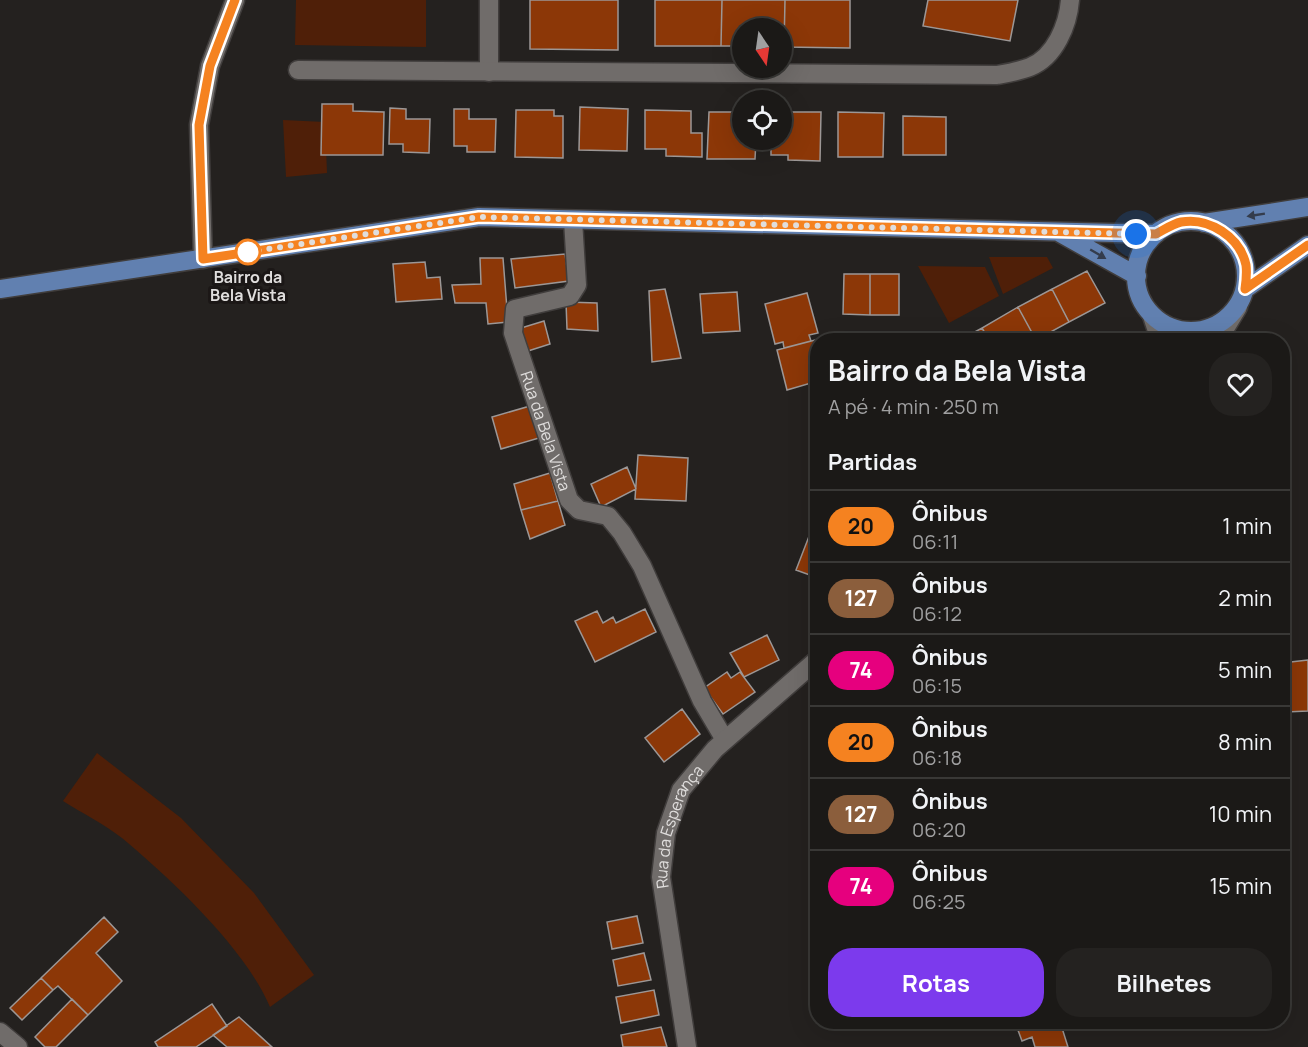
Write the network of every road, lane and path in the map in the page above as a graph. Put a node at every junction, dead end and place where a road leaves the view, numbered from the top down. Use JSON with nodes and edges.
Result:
{"nodes":[{"id":1,"x":235,"y":0,"type":"edge"},
{"id":2,"x":489,"y":0,"type":"edge"},
{"id":3,"x":1070,"y":0,"type":"edge"},
{"id":4,"x":298,"y":70,"type":"dead end"},
{"id":5,"x":489,"y":72,"type":"junction"},
{"id":6,"x":1308,"y":207,"type":"edge"},
{"id":7,"x":573,"y":220,"type":"junction"},
{"id":8,"x":1204,"y":223,"type":"junction"},
{"id":9,"x":1059,"y":232,"type":"junction"},
{"id":10,"x":1156,"y":234,"type":"junction"},
{"id":11,"x":1308,"y":245,"type":"edge"},
{"id":12,"x":203,"y":259,"type":"junction"},
{"id":13,"x":1137,"y":276,"type":"junction"},
{"id":14,"x":1245,"y":289,"type":"junction"},
{"id":15,"x":0,"y":290,"type":"edge"},
{"id":16,"x":1238,"y":307,"type":"junction"},
{"id":17,"x":1152,"y":316,"type":"junction"},
{"id":18,"x":1158,"y":333,"type":"edge"},
{"id":19,"x":1222,"y":333,"type":"edge"},
{"id":20,"x":810,"y":666,"type":"edge"},
{"id":21,"x":725,"y":740,"type":"junction"},
{"id":22,"x":0,"y":1032,"type":"edge"},
{"id":23,"x":18,"y":1047,"type":"edge"},
{"id":24,"x":687,"y":1047,"type":"edge"}],
"edges":[{"from":1,"to":12,"type":"street"},
{"from":2,"to":5,"type":"street"},
{"from":3,"to":5,"type":"street"},
{"from":4,"to":5,"type":"street"},
{"from":6,"to":8,"type":"main road","one_way":true},
{"from":7,"to":9,"type":"main road"},
{"from":7,"to":12,"type":"main road"},
{"from":7,"to":21,"type":"street","name":"Rua da Bela Vista"},
{"from":8,"to":10,"type":"main road"},
{"from":8,"to":14,"type":"main road"},
{"from":9,"to":10,"type":"main road"},
{"from":9,"to":13,"type":"main road","one_way":true},
{"from":10,"to":13,"type":"main road"},
{"from":11,"to":14,"type":"main road"},
{"from":12,"to":15,"type":"main road"},
{"from":13,"to":17,"type":"main road"},
{"from":14,"to":16,"type":"main road"},
{"from":16,"to":17,"type":"main road"},
{"from":16,"to":19,"type":"street"},
{"from":17,"to":18,"type":"street"},
{"from":20,"to":21,"type":"street","name":"Rua da Esperança"},
{"from":21,"to":24,"type":"street","name":"Rua da Esperança"},
{"from":22,"to":23,"type":"street"}]}
